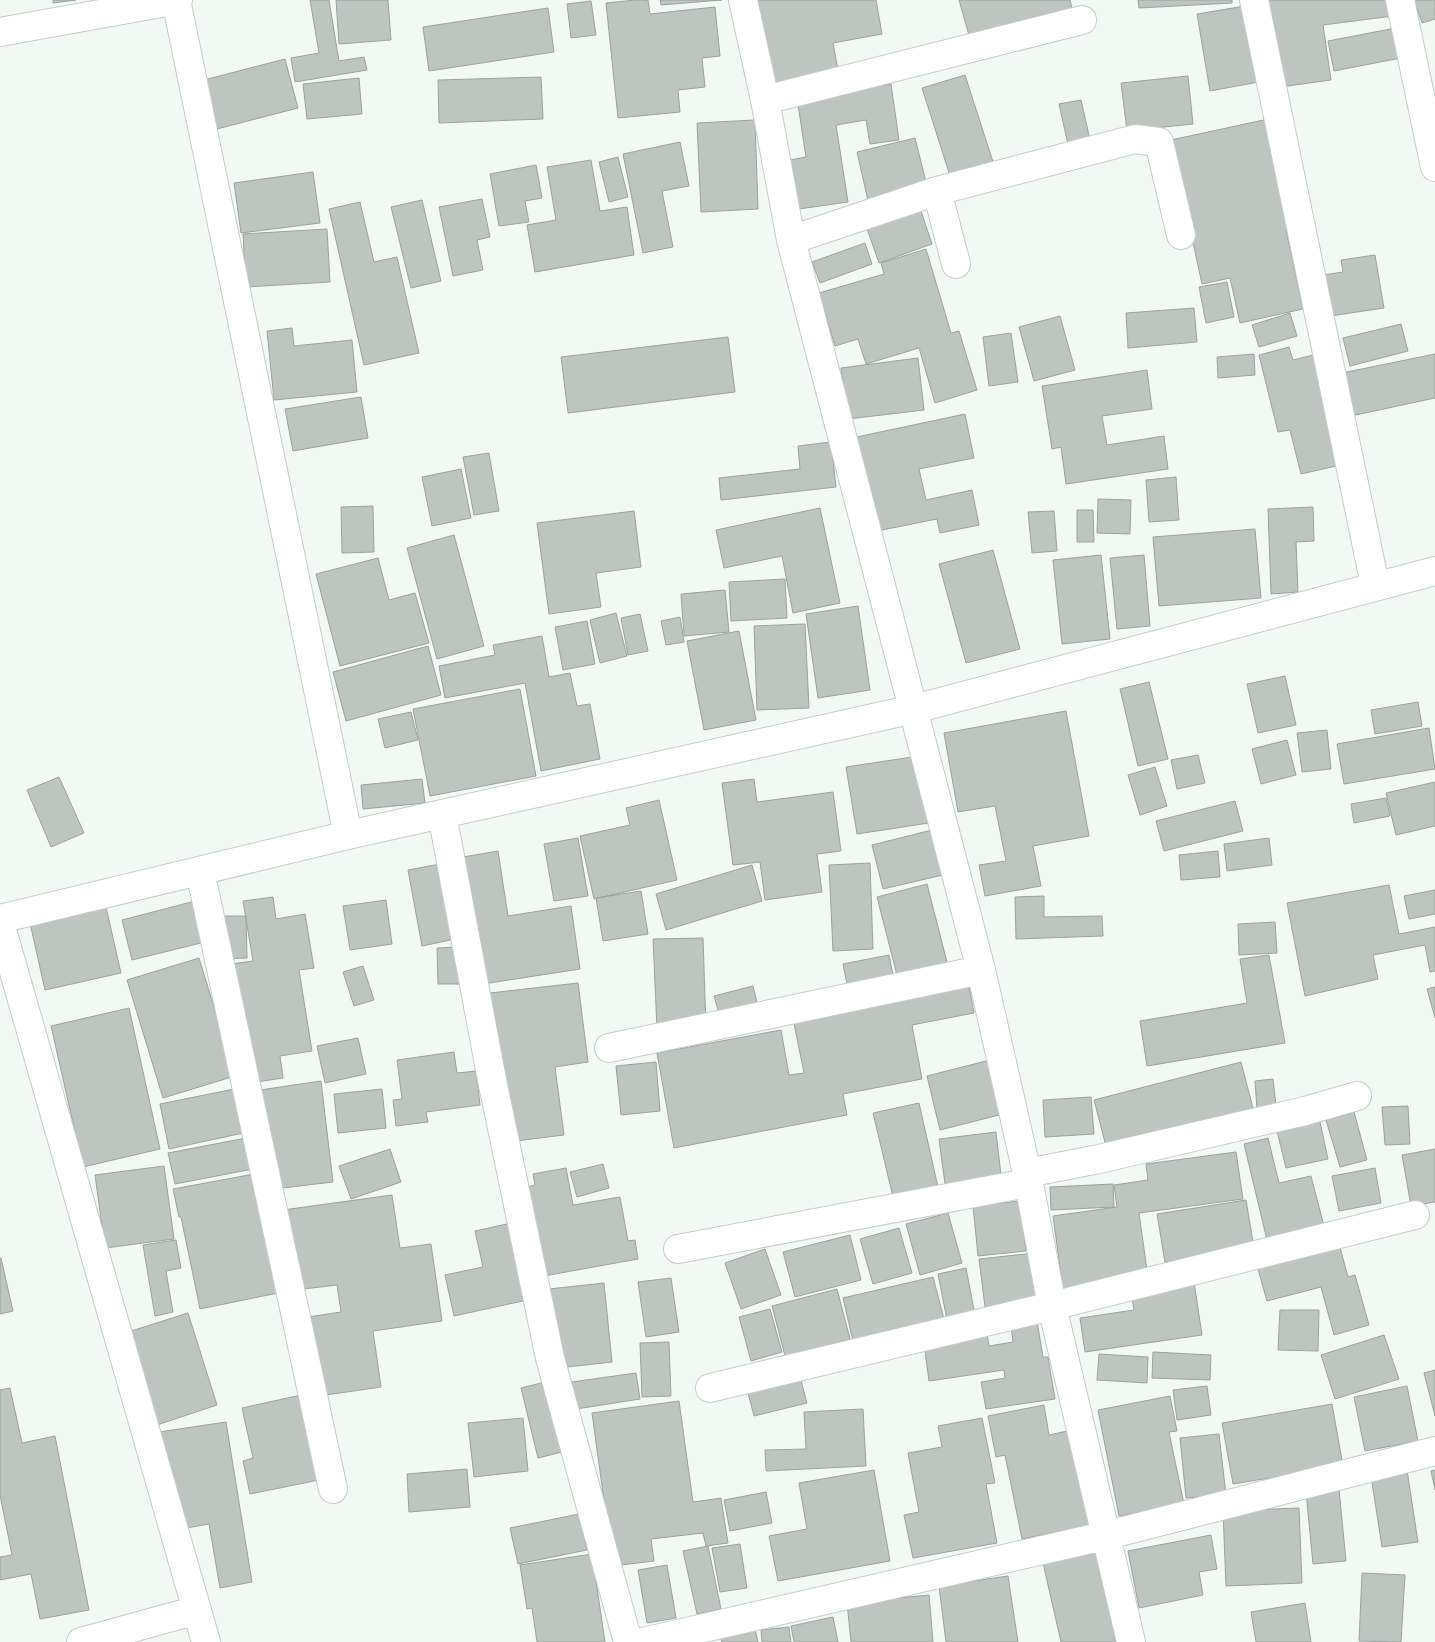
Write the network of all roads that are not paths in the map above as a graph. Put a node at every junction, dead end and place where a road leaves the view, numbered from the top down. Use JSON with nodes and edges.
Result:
{"nodes":[{"id":1,"x":177,"y":0,"type":"edge"},
{"id":2,"x":742,"y":0,"type":"edge"},
{"id":3,"x":1254,"y":0,"type":"edge"},
{"id":4,"x":1400,"y":0,"type":"edge"},
{"id":5,"x":1082,"y":20,"type":"dead end"},
{"id":6,"x":0,"y":32,"type":"edge"},
{"id":7,"x":765,"y":100,"type":"junction"},
{"id":8,"x":1435,"y":167,"type":"edge"},
{"id":9,"x":938,"y":191,"type":"junction"},
{"id":10,"x":1181,"y":235,"type":"dead end"},
{"id":11,"x":791,"y":240,"type":"junction"},
{"id":12,"x":956,"y":264,"type":"dead end"},
{"id":13,"x":1435,"y":571,"type":"edge"},
{"id":14,"x":1375,"y":586,"type":"junction"},
{"id":15,"x":914,"y":709,"type":"junction"},
{"id":16,"x":442,"y":814,"type":"junction"},
{"id":17,"x":348,"y":835,"type":"junction"},
{"id":18,"x":200,"y":871,"type":"junction"},
{"id":19,"x":0,"y":921,"type":"edge"},
{"id":20,"x":981,"y":970,"type":"junction"},
{"id":21,"x":610,"y":1048,"type":"dead end"},
{"id":22,"x":1358,"y":1096,"type":"dead end"},
{"id":23,"x":1027,"y":1178,"type":"junction"},
{"id":24,"x":1416,"y":1215,"type":"dead end"},
{"id":25,"x":678,"y":1249,"type":"dead end"},
{"id":26,"x":1052,"y":1306,"type":"junction"},
{"id":27,"x":710,"y":1388,"type":"dead end"},
{"id":28,"x":1435,"y":1451,"type":"edge"},
{"id":29,"x":333,"y":1489,"type":"dead end"},
{"id":30,"x":1108,"y":1536,"type":"junction"},
{"id":31,"x":197,"y":1610,"type":"junction"},
{"id":32,"x":81,"y":1642,"type":"edge"},
{"id":33,"x":206,"y":1642,"type":"edge"},
{"id":34,"x":628,"y":1642,"type":"edge"},
{"id":35,"x":643,"y":1642,"type":"edge"},
{"id":36,"x":1131,"y":1642,"type":"edge"}],
"edges":[{"from":1,"to":6,"type":"street"},
{"from":1,"to":17,"type":"street"},
{"from":2,"to":7,"type":"street"},
{"from":3,"to":14,"type":"street"},
{"from":4,"to":8,"type":"street"},
{"from":5,"to":7,"type":"street"},
{"from":7,"to":11,"type":"street"},
{"from":9,"to":10,"type":"street"},
{"from":9,"to":11,"type":"street"},
{"from":9,"to":12,"type":"street"},
{"from":11,"to":15,"type":"street"},
{"from":13,"to":14,"type":"street"},
{"from":14,"to":15,"type":"street"},
{"from":15,"to":16,"type":"street"},
{"from":15,"to":20,"type":"street"},
{"from":16,"to":17,"type":"street"},
{"from":16,"to":34,"type":"street"},
{"from":17,"to":18,"type":"street"},
{"from":18,"to":19,"type":"street"},
{"from":18,"to":29,"type":"street"},
{"from":19,"to":31,"type":"street"},
{"from":20,"to":21,"type":"street"},
{"from":20,"to":23,"type":"street"},
{"from":22,"to":23,"type":"street"},
{"from":23,"to":25,"type":"street"},
{"from":23,"to":26,"type":"street"},
{"from":24,"to":26,"type":"street"},
{"from":26,"to":27,"type":"street"},
{"from":26,"to":30,"type":"street"},
{"from":28,"to":30,"type":"street"},
{"from":30,"to":35,"type":"street"},
{"from":30,"to":36,"type":"street"},
{"from":31,"to":32,"type":"street"},
{"from":31,"to":33,"type":"street"}]}
